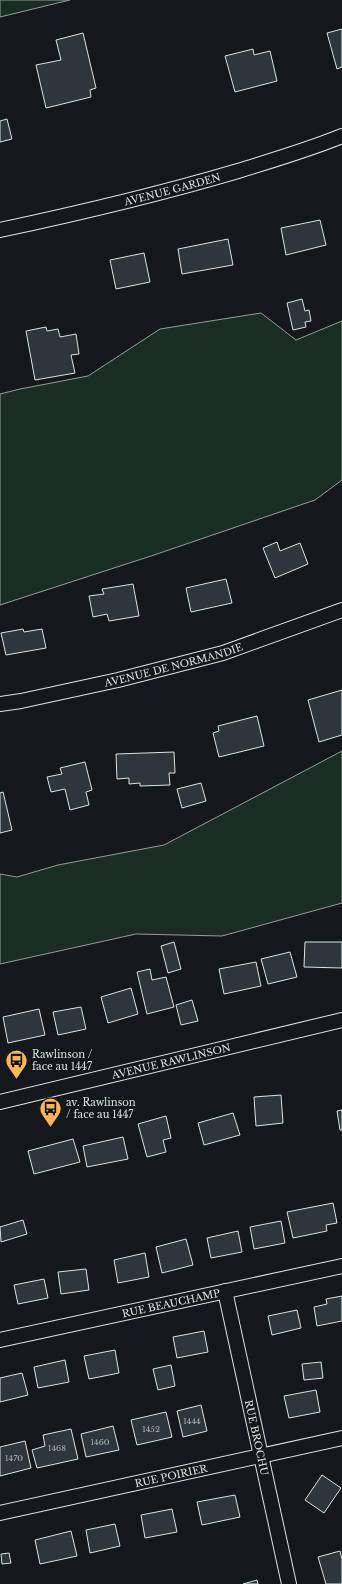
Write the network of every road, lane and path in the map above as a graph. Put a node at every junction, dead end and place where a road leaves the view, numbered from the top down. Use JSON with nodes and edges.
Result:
{"nodes":[{"id":1,"x":342,"y":136,"type":"edge"},
{"id":2,"x":0,"y":230,"type":"edge"},
{"id":3,"x":342,"y":610,"type":"edge"},
{"id":4,"x":0,"y":704,"type":"edge"},
{"id":5,"x":342,"y":1020,"type":"edge"},
{"id":6,"x":0,"y":1102,"type":"edge"},
{"id":7,"x":342,"y":1266,"type":"edge"},
{"id":8,"x":225,"y":1291,"type":"junction"},
{"id":9,"x":0,"y":1340,"type":"edge"},
{"id":10,"x":342,"y":1438,"type":"edge"},
{"id":11,"x":262,"y":1456,"type":"junction"},
{"id":12,"x":0,"y":1513,"type":"edge"},
{"id":13,"x":289,"y":1584,"type":"edge"}],
"edges":[{"from":1,"to":2,"type":"street","name":"AVENUE GARDEN"},
{"from":3,"to":4,"type":"street","name":"AVENUE DE NORMANDIE"},
{"from":5,"to":6,"type":"street","name":"AVENUE RAWLINSON"},
{"from":7,"to":8,"type":"street","name":"RUE BEAUCHAMP"},
{"from":8,"to":9,"type":"street","name":"RUE BEAUCHAMP"},
{"from":8,"to":11,"type":"street","name":"RUE BROCHU"},
{"from":10,"to":11,"type":"street","name":"RUE POIRIER"},
{"from":11,"to":12,"type":"street","name":"RUE POIRIER"},
{"from":11,"to":13,"type":"street","name":"RUE BROCHU"}]}
